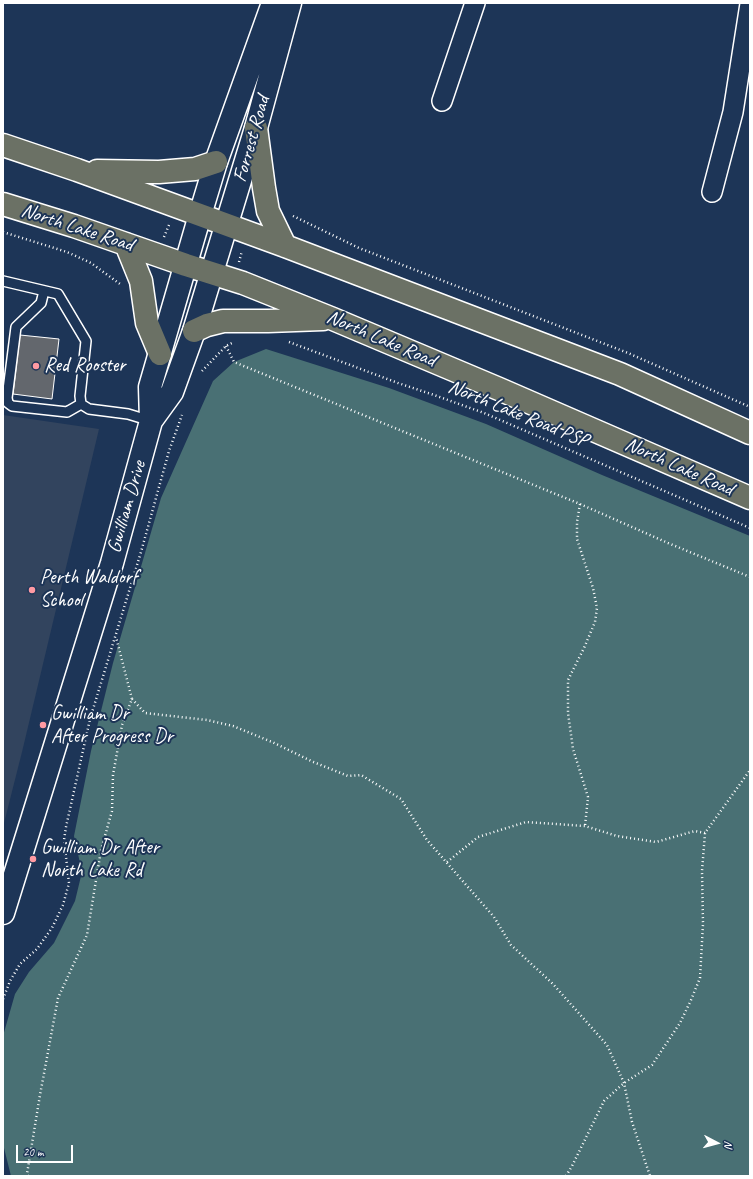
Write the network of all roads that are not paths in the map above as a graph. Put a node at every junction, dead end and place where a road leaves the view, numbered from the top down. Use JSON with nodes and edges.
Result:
{"nodes":[{"id":1,"x":273,"y":3,"type":"edge"},
{"id":2,"x":290,"y":3,"type":"edge"},
{"id":3,"x":475,"y":3,"type":"edge"},
{"id":4,"x":750,"y":4,"type":"edge"},
{"id":5,"x":442,"y":101,"type":"dead end"},
{"id":6,"x":256,"y":128,"type":"junction"},
{"id":7,"x":3,"y":146,"type":"edge"},
{"id":8,"x":216,"y":162,"type":"junction"},
{"id":9,"x":77,"y":170,"type":"junction"},
{"id":10,"x":712,"y":192,"type":"dead end"},
{"id":11,"x":3,"y":204,"type":"edge"},
{"id":12,"x":200,"y":215,"type":"junction"},
{"id":13,"x":226,"y":224,"type":"junction"},
{"id":14,"x":126,"y":244,"type":"junction"},
{"id":15,"x":285,"y":246,"type":"junction"},
{"id":16,"x":186,"y":265,"type":"junction"},
{"id":17,"x":212,"y":273,"type":"junction"},
{"id":18,"x":3,"y":282,"type":"edge"},
{"id":19,"x":44,"y":291,"type":"junction"},
{"id":20,"x":333,"y":319,"type":"junction"},
{"id":21,"x":194,"y":331,"type":"junction"},
{"id":22,"x":160,"y":354,"type":"junction"},
{"id":23,"x":82,"y":404,"type":"junction"},
{"id":24,"x":151,"y":421,"type":"junction"},
{"id":25,"x":750,"y":433,"type":"edge"},
{"id":26,"x":750,"y":498,"type":"edge"},
{"id":27,"x":3,"y":913,"type":"edge"}],
"edges":[{"from":1,"to":8,"type":"street","name":"Forrest Road"},
{"from":2,"to":6,"type":"street","name":"Forrest Road"},
{"from":3,"to":5,"type":"street"},
{"from":4,"to":10,"type":"street"},
{"from":6,"to":13,"type":"street","name":"Forrest Road"},
{"from":6,"to":15,"type":"main road"},
{"from":7,"to":9,"type":"main road"},
{"from":8,"to":9,"type":"main road"},
{"from":8,"to":12,"type":"street","name":"Forrest Road"},
{"from":9,"to":12,"type":"main road"},
{"from":11,"to":14,"type":"main road","name":"North Lake Road"},
{"from":12,"to":13,"type":"main road"},
{"from":12,"to":16,"type":"street","name":"Forrest Road"},
{"from":13,"to":15,"type":"main road"},
{"from":13,"to":17,"type":"street","name":"Forrest Road"},
{"from":14,"to":16,"type":"main road","name":"North Lake Road"},
{"from":14,"to":22,"type":"main road"},
{"from":15,"to":25,"type":"main road"},
{"from":16,"to":17,"type":"main road","name":"North Lake Road"},
{"from":16,"to":22,"type":"street","name":"Gwilliam Drive"},
{"from":17,"to":20,"type":"main road","name":"North Lake Road"},
{"from":17,"to":21,"type":"street","name":"Gwilliam Drive"},
{"from":18,"to":19,"type":"lane"},
{"from":19,"to":23,"type":"lane"},
{"from":19,"to":23,"type":"lane"},
{"from":20,"to":21,"type":"main road"},
{"from":20,"to":26,"type":"main road","name":"North Lake Road"},
{"from":21,"to":24,"type":"street","name":"Gwilliam Drive"},
{"from":22,"to":24,"type":"street","name":"Gwilliam Drive"},
{"from":23,"to":24,"type":"lane"},
{"from":24,"to":27,"type":"street","name":"Gwilliam Drive"}]}
